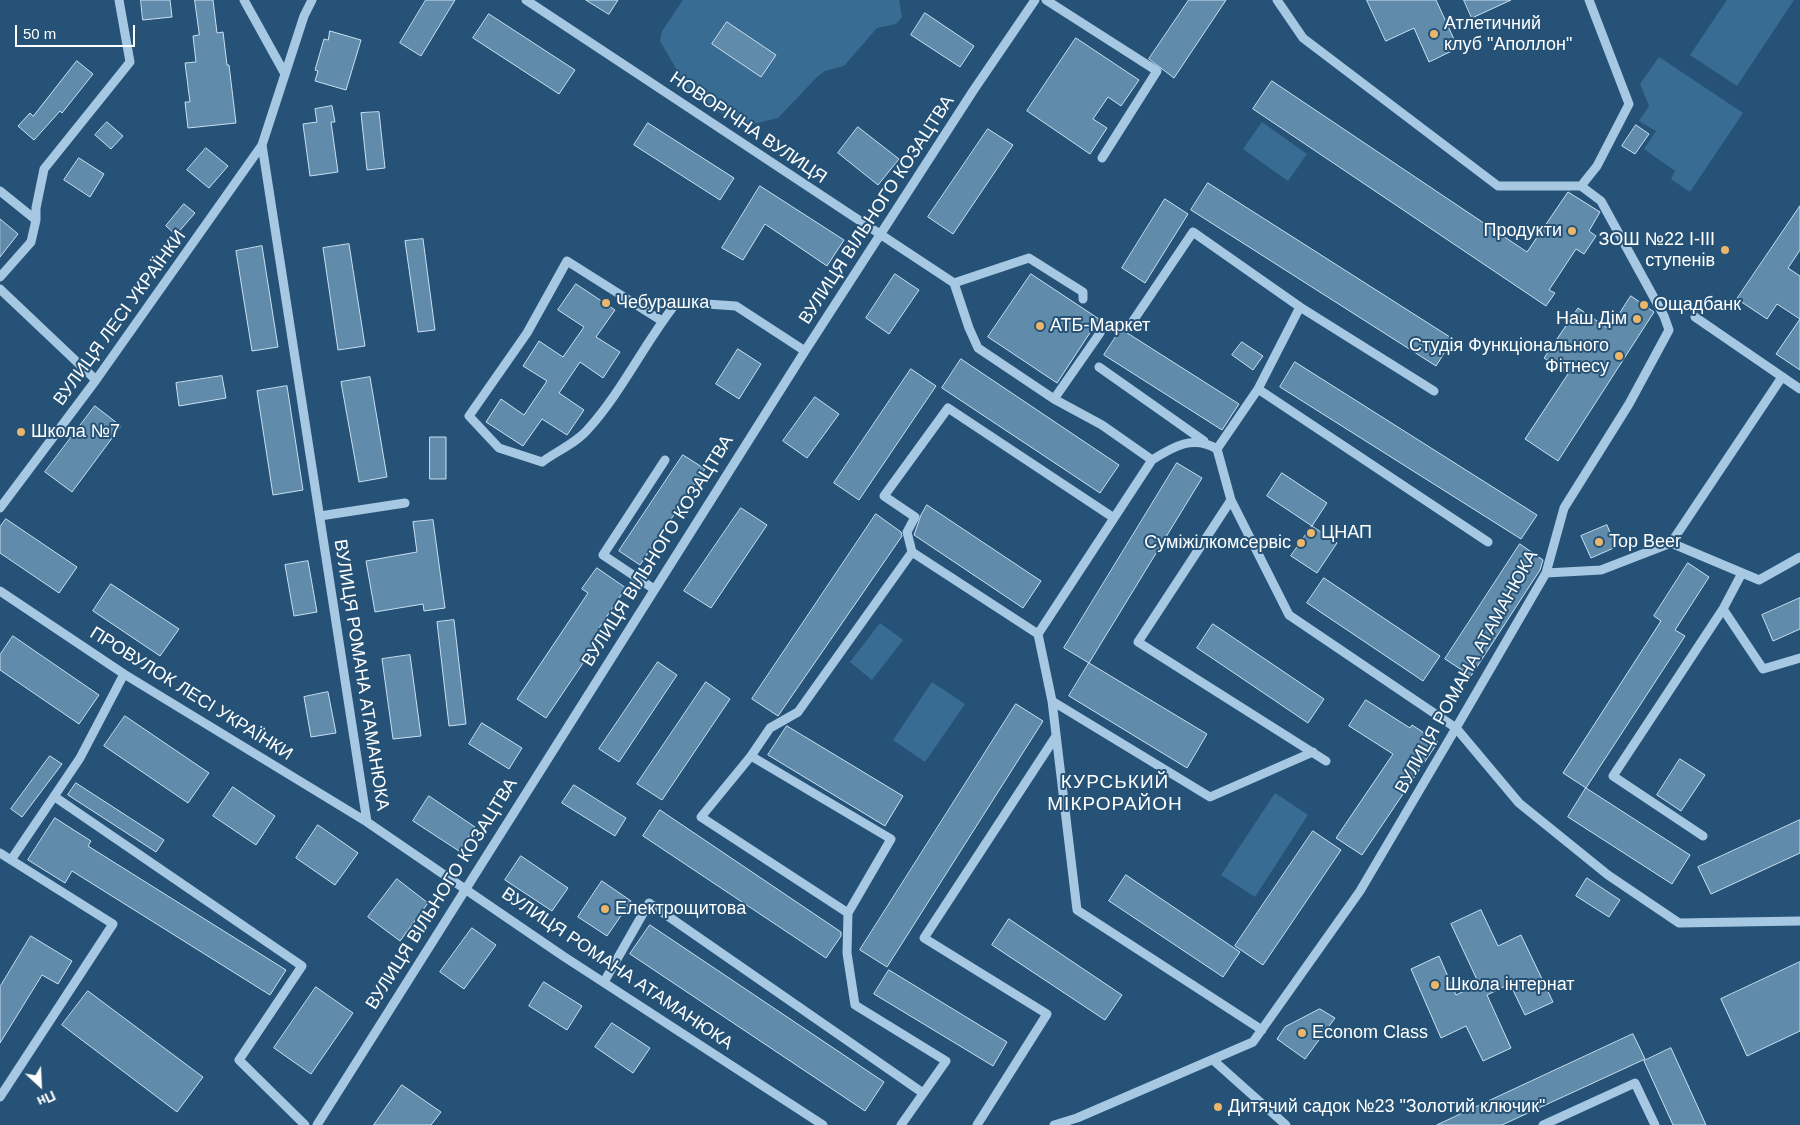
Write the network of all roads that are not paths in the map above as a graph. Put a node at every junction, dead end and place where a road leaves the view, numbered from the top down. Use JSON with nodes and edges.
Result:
{"nodes":[{"id":1,"x":119,"y":0,"type":"edge"},
{"id":2,"x":244,"y":0,"type":"edge"},
{"id":3,"x":312,"y":0,"type":"edge"},
{"id":4,"x":526,"y":0,"type":"edge"},
{"id":5,"x":1035,"y":0,"type":"edge"},
{"id":6,"x":1046,"y":0,"type":"edge"},
{"id":7,"x":1277,"y":0,"type":"edge"},
{"id":8,"x":1589,"y":0,"type":"edge"},
{"id":9,"x":285,"y":74,"type":"junction"},
{"id":10,"x":262,"y":145,"type":"junction"},
{"id":11,"x":1102,"y":158,"type":"dead end"},
{"id":12,"x":1581,"y":186,"type":"junction"},
{"id":13,"x":0,"y":192,"type":"edge"},
{"id":14,"x":36,"y":220,"type":"junction"},
{"id":15,"x":881,"y":236,"type":"junction"},
{"id":16,"x":0,"y":277,"type":"edge"},
{"id":17,"x":954,"y":283,"type":"junction"},
{"id":18,"x":0,"y":289,"type":"edge"},
{"id":19,"x":1083,"y":299,"type":"dead end"},
{"id":20,"x":1300,"y":307,"type":"junction"},
{"id":21,"x":1695,"y":317,"type":"dead end"},
{"id":22,"x":662,"y":321,"type":"junction"},
{"id":23,"x":1133,"y":321,"type":"dead end"},
{"id":24,"x":1100,"y":333,"type":"dead end"},
{"id":25,"x":805,"y":351,"type":"junction"},
{"id":26,"x":1100,"y":367,"type":"dead end"},
{"id":27,"x":1782,"y":377,"type":"junction"},
{"id":28,"x":96,"y":380,"type":"junction"},
{"id":29,"x":1258,"y":389,"type":"junction"},
{"id":30,"x":1800,"y":389,"type":"edge"},
{"id":31,"x":1434,"y":392,"type":"dead end"},
{"id":32,"x":1054,"y":399,"type":"junction"},
{"id":33,"x":1204,"y":442,"type":"junction"},
{"id":34,"x":1217,"y":449,"type":"junction"},
{"id":35,"x":665,"y":460,"type":"dead end"},
{"id":36,"x":1152,"y":460,"type":"junction"},
{"id":37,"x":1231,"y":500,"type":"junction"},
{"id":38,"x":405,"y":504,"type":"dead end"},
{"id":39,"x":0,"y":508,"type":"edge"},
{"id":40,"x":320,"y":516,"type":"junction"},
{"id":41,"x":1114,"y":518,"type":"junction"},
{"id":42,"x":1488,"y":542,"type":"dead end"},
{"id":43,"x":1671,"y":543,"type":"junction"},
{"id":44,"x":912,"y":552,"type":"junction"},
{"id":45,"x":1800,"y":557,"type":"edge"},
{"id":46,"x":1546,"y":573,"type":"junction"},
{"id":47,"x":1742,"y":573,"type":"junction"},
{"id":48,"x":654,"y":589,"type":"junction"},
{"id":49,"x":0,"y":591,"type":"edge"},
{"id":50,"x":1723,"y":609,"type":"junction"},
{"id":51,"x":1038,"y":634,"type":"junction"},
{"id":52,"x":1800,"y":658,"type":"edge"},
{"id":53,"x":124,"y":674,"type":"junction"},
{"id":54,"x":1052,"y":701,"type":"junction"},
{"id":55,"x":1456,"y":728,"type":"junction"},
{"id":56,"x":1056,"y":736,"type":"junction"},
{"id":57,"x":1313,"y":752,"type":"junction"},
{"id":58,"x":751,"y":756,"type":"junction"},
{"id":59,"x":1326,"y":761,"type":"dead end"},
{"id":60,"x":55,"y":796,"type":"junction"},
{"id":61,"x":367,"y":822,"type":"junction"},
{"id":62,"x":1703,"y":836,"type":"dead end"},
{"id":63,"x":0,"y":853,"type":"edge"},
{"id":64,"x":11,"y":860,"type":"junction"},
{"id":65,"x":465,"y":887,"type":"junction"},
{"id":66,"x":848,"y":913,"type":"junction"},
{"id":67,"x":1800,"y":921,"type":"edge"},
{"id":68,"x":604,"y":982,"type":"junction"},
{"id":69,"x":1262,"y":1030,"type":"junction"},
{"id":70,"x":1213,"y":1060,"type":"junction"},
{"id":71,"x":923,"y":1093,"type":"junction"},
{"id":72,"x":0,"y":1097,"type":"edge"},
{"id":73,"x":305,"y":1125,"type":"edge"},
{"id":74,"x":317,"y":1125,"type":"edge"},
{"id":75,"x":823,"y":1125,"type":"edge"},
{"id":76,"x":901,"y":1125,"type":"edge"},
{"id":77,"x":977,"y":1125,"type":"edge"},
{"id":78,"x":1054,"y":1125,"type":"edge"},
{"id":79,"x":1286,"y":1125,"type":"edge"},
{"id":80,"x":1542,"y":1125,"type":"edge"},
{"id":81,"x":1655,"y":1125,"type":"edge"}],
"edges":[{"from":1,"to":14,"type":"street"},
{"from":2,"to":9,"type":"street"},
{"from":3,"to":9,"type":"street","name":"ВУЛИЦЯ РОМАНА АТАМАНЮКА"},
{"from":4,"to":15,"type":"street","name":"НОВОРІЧНА ВУЛИЦЯ"},
{"from":5,"to":15,"type":"street","name":"ВУЛИЦЯ ВІЛЬНОГО КОЗАЦТВА"},
{"from":6,"to":11,"type":"street"},
{"from":7,"to":12,"type":"street"},
{"from":8,"to":12,"type":"street"},
{"from":9,"to":10,"type":"street","name":"ВУЛИЦЯ РОМАНА АТАМАНЮКА"},
{"from":10,"to":28,"type":"street","name":"ВУЛИЦЯ ЛЕСІ УКРАЇНКИ"},
{"from":10,"to":40,"type":"street","name":"ВУЛИЦЯ РОМАНА АТАМАНЮКА"},
{"from":12,"to":46,"type":"street","name":"ВУЛИЦЯ РОМАНА АТАМАНЮКА"},
{"from":13,"to":14,"type":"street"},
{"from":14,"to":16,"type":"street"},
{"from":15,"to":17,"type":"street","name":"НОВОРІЧНА ВУЛИЦЯ"},
{"from":15,"to":25,"type":"street","name":"ВУЛИЦЯ ВІЛЬНОГО КОЗАЦТВА"},
{"from":17,"to":19,"type":"street"},
{"from":17,"to":32,"type":"street"},
{"from":18,"to":28,"type":"street"},
{"from":20,"to":23,"type":"street"},
{"from":20,"to":29,"type":"street"},
{"from":20,"to":31,"type":"street"},
{"from":21,"to":27,"type":"street"},
{"from":22,"to":22,"type":"street"},
{"from":22,"to":25,"type":"street"},
{"from":24,"to":32,"type":"street"},
{"from":25,"to":48,"type":"street","name":"ВУЛИЦЯ ВІЛЬНОГО КОЗАЦТВА"},
{"from":26,"to":33,"type":"street"},
{"from":27,"to":30,"type":"street"},
{"from":27,"to":43,"type":"street"},
{"from":28,"to":39,"type":"street","name":"ВУЛИЦЯ ЛЕСІ УКРАЇНКИ"},
{"from":29,"to":34,"type":"street"},
{"from":29,"to":42,"type":"street"},
{"from":32,"to":36,"type":"street"},
{"from":33,"to":34,"type":"street"},
{"from":33,"to":36,"type":"street"},
{"from":34,"to":37,"type":"street"},
{"from":35,"to":48,"type":"street"},
{"from":36,"to":41,"type":"street"},
{"from":37,"to":55,"type":"street"},
{"from":37,"to":57,"type":"street"},
{"from":38,"to":40,"type":"street"},
{"from":40,"to":61,"type":"street","name":"ВУЛИЦЯ РОМАНА АТАМАНЮКА"},
{"from":41,"to":44,"type":"street"},
{"from":41,"to":51,"type":"street"},
{"from":43,"to":46,"type":"street"},
{"from":43,"to":47,"type":"street"},
{"from":44,"to":51,"type":"street"},
{"from":44,"to":58,"type":"street"},
{"from":45,"to":47,"type":"street"},
{"from":46,"to":55,"type":"street","name":"ВУЛИЦЯ РОМАНА АТАМАНЮКА"},
{"from":47,"to":50,"type":"street"},
{"from":48,"to":65,"type":"street","name":"ВУЛИЦЯ ВІЛЬНОГО КОЗАЦТВА"},
{"from":49,"to":53,"type":"street","name":"ПРОВУЛОК ЛЕСІ УКРАЇНКИ"},
{"from":50,"to":52,"type":"street"},
{"from":50,"to":62,"type":"street"},
{"from":51,"to":54,"type":"street"},
{"from":53,"to":60,"type":"street"},
{"from":53,"to":61,"type":"street","name":"ПРОВУЛОК ЛЕСІ УКРАЇНКИ"},
{"from":54,"to":56,"type":"street"},
{"from":54,"to":57,"type":"street"},
{"from":55,"to":67,"type":"street"},
{"from":55,"to":69,"type":"street","name":"ВУЛИЦЯ РОМАНА АТАМАНЮКА"},
{"from":56,"to":69,"type":"street"},
{"from":56,"to":77,"type":"street"},
{"from":57,"to":59,"type":"street"},
{"from":58,"to":66,"type":"street"},
{"from":58,"to":66,"type":"street"},
{"from":60,"to":64,"type":"street"},
{"from":60,"to":73,"type":"street"},
{"from":61,"to":65,"type":"street","name":"ВУЛИЦЯ РОМАНА АТАМАНЮКА"},
{"from":63,"to":64,"type":"street"},
{"from":64,"to":72,"type":"street"},
{"from":65,"to":68,"type":"street","name":"ВУЛИЦЯ РОМАНА АТАМАНЮКА"},
{"from":65,"to":74,"type":"street","name":"ВУЛИЦЯ ВІЛЬНОГО КОЗАЦТВА"},
{"from":66,"to":71,"type":"street"},
{"from":68,"to":71,"type":"street"},
{"from":68,"to":75,"type":"street","name":"ВУЛИЦЯ РОМАНА АТАМАНЮКА"},
{"from":69,"to":70,"type":"street","name":"ВУЛИЦЯ РОМАНА АТАМАНЮКА"},
{"from":70,"to":78,"type":"street","name":"ВУЛИЦЯ РОМАНА АТАМАНЮКА"},
{"from":70,"to":79,"type":"street"},
{"from":71,"to":76,"type":"street"},
{"from":80,"to":81,"type":"street"}]}
